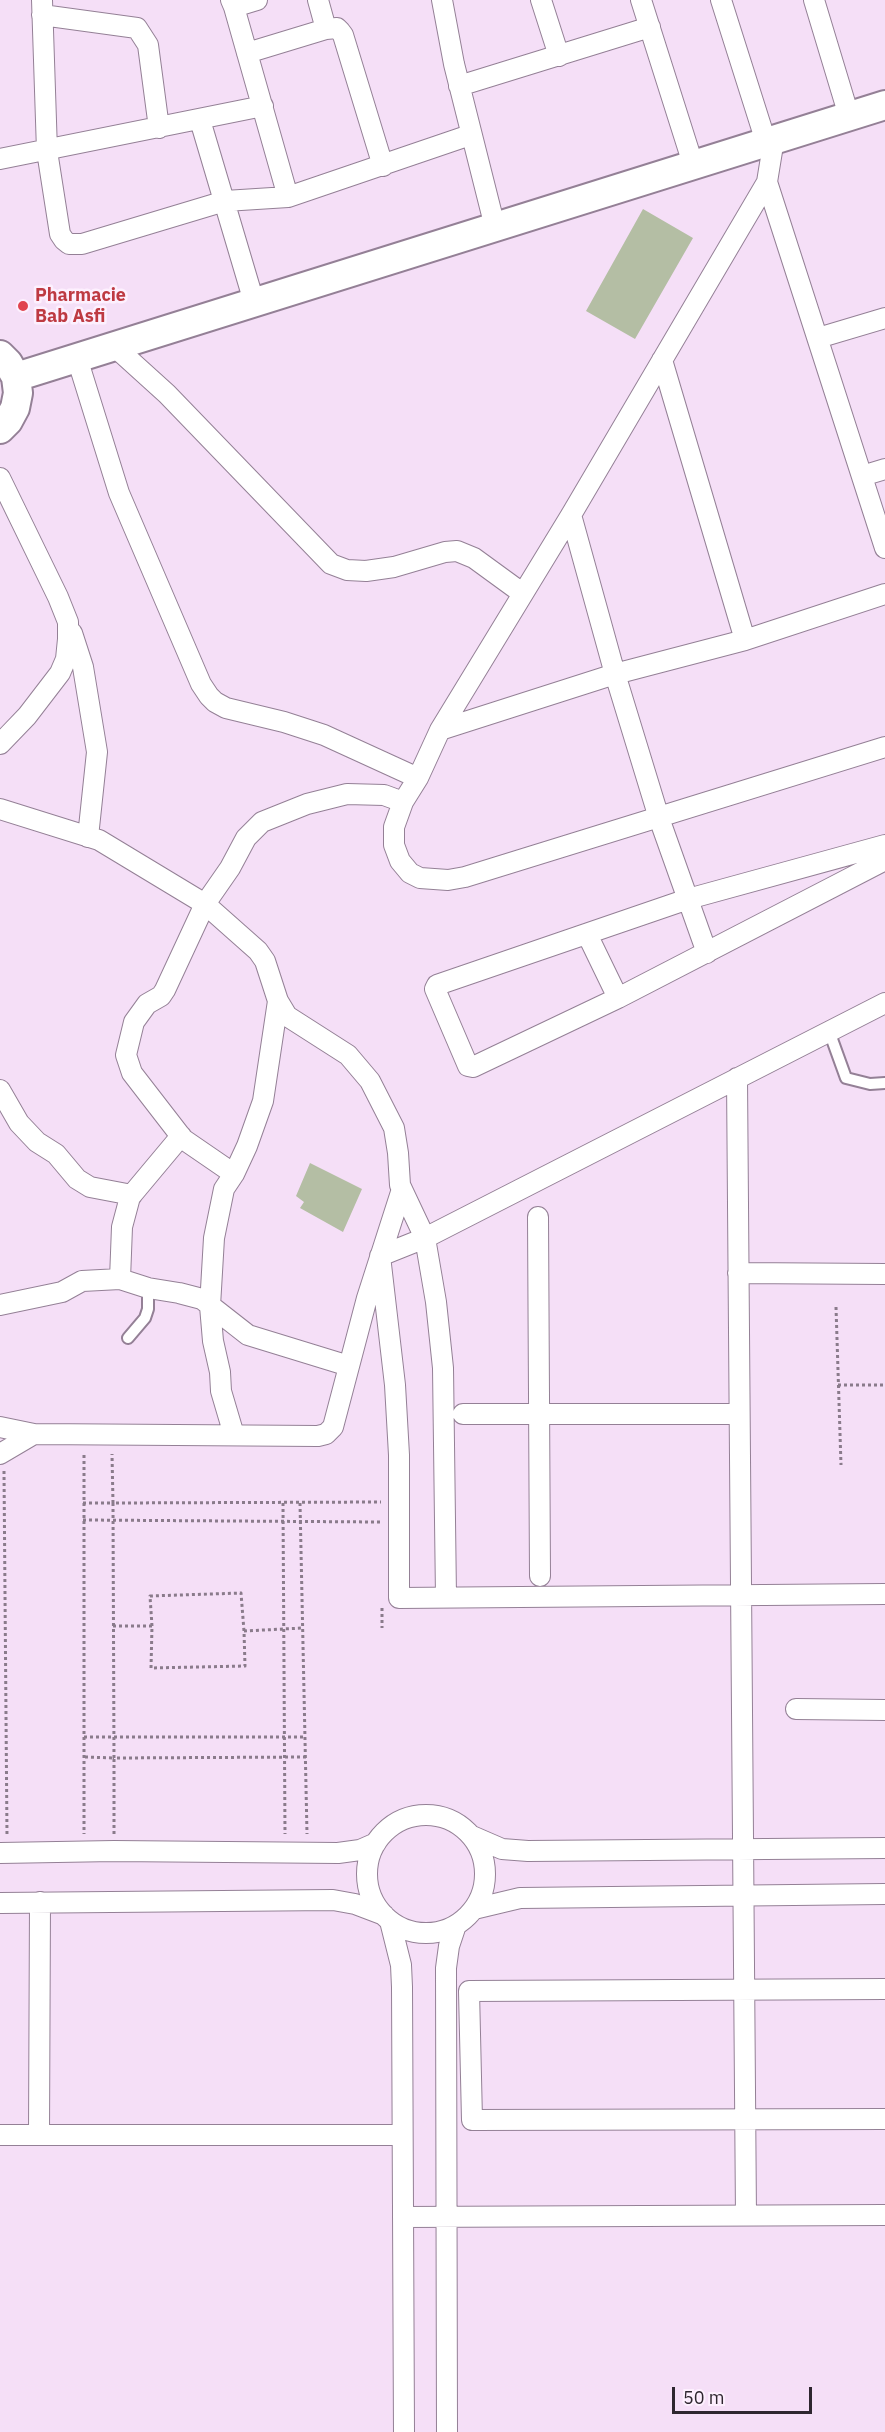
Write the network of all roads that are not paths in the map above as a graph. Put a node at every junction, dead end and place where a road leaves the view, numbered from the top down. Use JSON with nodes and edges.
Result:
{"nodes":[{"id":1,"x":257,"y":0,"type":"edge"},
{"id":2,"x":318,"y":0,"type":"edge"},
{"id":3,"x":442,"y":0,"type":"edge"},
{"id":4,"x":541,"y":0,"type":"edge"},
{"id":5,"x":641,"y":0,"type":"edge"},
{"id":6,"x":721,"y":0,"type":"edge"},
{"id":7,"x":814,"y":0,"type":"edge"},
{"id":8,"x":233,"y":3,"type":"edge"},
{"id":9,"x":42,"y":7,"type":"edge"},
{"id":10,"x":650,"y":27,"type":"junction"},
{"id":11,"x":326,"y":29,"type":"junction"},
{"id":12,"x":248,"y":53,"type":"junction"},
{"id":13,"x":560,"y":56,"type":"junction"},
{"id":14,"x":459,"y":86,"type":"junction"},
{"id":15,"x":885,"y":105,"type":"edge"},
{"id":16,"x":263,"y":106,"type":"junction"},
{"id":17,"x":849,"y":116,"type":"junction"},
{"id":18,"x":200,"y":120,"type":"junction"},
{"id":19,"x":159,"y":128,"type":"junction"},
{"id":20,"x":470,"y":135,"type":"junction"},
{"id":21,"x":770,"y":141,"type":"junction"},
{"id":22,"x":47,"y":151,"type":"junction"},
{"id":23,"x":0,"y":159,"type":"edge"},
{"id":24,"x":693,"y":164,"type":"junction"},
{"id":25,"x":382,"y":166,"type":"junction"},
{"id":26,"x":767,"y":182,"type":"junction"},
{"id":27,"x":288,"y":197,"type":"junction"},
{"id":28,"x":225,"y":201,"type":"junction"},
{"id":29,"x":495,"y":227,"type":"junction"},
{"id":30,"x":254,"y":302,"type":"junction"},
{"id":31,"x":885,"y":318,"type":"edge"},
{"id":32,"x":818,"y":338,"type":"junction"},
{"id":33,"x":114,"y":346,"type":"junction"},
{"id":34,"x":76,"y":358,"type":"junction"},
{"id":35,"x":662,"y":360,"type":"junction"},
{"id":36,"x":8,"y":366,"type":"edge"},
{"id":37,"x":0,"y":429,"type":"edge"},
{"id":38,"x":885,"y":469,"type":"edge"},
{"id":39,"x":862,"y":476,"type":"junction"},
{"id":40,"x":0,"y":478,"type":"edge"},
{"id":41,"x":571,"y":515,"type":"junction"},
{"id":42,"x":885,"y":548,"type":"edge"},
{"id":43,"x":522,"y":593,"type":"junction"},
{"id":44,"x":885,"y":594,"type":"edge"},
{"id":45,"x":68,"y":622,"type":"junction"},
{"id":46,"x":745,"y":640,"type":"junction"},
{"id":47,"x":615,"y":674,"type":"junction"},
{"id":48,"x":440,"y":730,"type":"junction"},
{"id":49,"x":0,"y":744,"type":"edge"},
{"id":50,"x":885,"y":747,"type":"edge"},
{"id":51,"x":418,"y":778,"type":"junction"},
{"id":52,"x":403,"y":802,"type":"junction"},
{"id":53,"x":0,"y":809,"type":"edge"},
{"id":54,"x":659,"y":818,"type":"junction"},
{"id":55,"x":88,"y":837,"type":"junction"},
{"id":56,"x":885,"y":844,"type":"edge"},
{"id":57,"x":885,"y":860,"type":"edge"},
{"id":58,"x":688,"y":899,"type":"junction"},
{"id":59,"x":205,"y":904,"type":"junction"},
{"id":60,"x":587,"y":934,"type":"junction"},
{"id":61,"x":707,"y":953,"type":"junction"},
{"id":62,"x":618,"y":998,"type":"junction"},
{"id":63,"x":278,"y":1001,"type":"junction"},
{"id":64,"x":885,"y":1003,"type":"edge"},
{"id":65,"x":829,"y":1031,"type":"junction"},
{"id":66,"x":737,"y":1078,"type":"junction"},
{"id":67,"x":885,"y":1083,"type":"edge"},
{"id":68,"x":0,"y":1090,"type":"edge"},
{"id":69,"x":181,"y":1136,"type":"junction"},
{"id":70,"x":234,"y":1174,"type":"junction"},
{"id":71,"x":402,"y":1189,"type":"junction"},
{"id":72,"x":132,"y":1195,"type":"junction"},
{"id":73,"x":538,"y":1217,"type":"dead end"},
{"id":74,"x":425,"y":1238,"type":"junction"},
{"id":75,"x":380,"y":1256,"type":"junction"},
{"id":76,"x":738,"y":1273,"type":"junction"},
{"id":77,"x":885,"y":1274,"type":"edge"},
{"id":78,"x":120,"y":1279,"type":"junction"},
{"id":79,"x":148,"y":1288,"type":"junction"},
{"id":80,"x":0,"y":1305,"type":"edge"},
{"id":81,"x":210,"y":1306,"type":"junction"},
{"id":82,"x":128,"y":1338,"type":"dead end"},
{"id":83,"x":349,"y":1366,"type":"junction"},
{"id":84,"x":463,"y":1414,"type":"dead end"},
{"id":85,"x":539,"y":1414,"type":"junction"},
{"id":86,"x":740,"y":1414,"type":"junction"},
{"id":87,"x":0,"y":1427,"type":"edge"},
{"id":88,"x":34,"y":1434,"type":"junction"},
{"id":89,"x":234,"y":1436,"type":"junction"},
{"id":90,"x":2,"y":1453,"type":"edge"},
{"id":91,"x":540,"y":1576,"type":"dead end"},
{"id":92,"x":885,"y":1594,"type":"edge"},
{"id":93,"x":741,"y":1595,"type":"junction"},
{"id":94,"x":446,"y":1598,"type":"junction"},
{"id":95,"x":796,"y":1709,"type":"dead end"},
{"id":96,"x":885,"y":1710,"type":"edge"},
{"id":97,"x":472,"y":1836,"type":"junction"},
{"id":98,"x":376,"y":1843,"type":"junction"},
{"id":99,"x":885,"y":1848,"type":"edge"},
{"id":100,"x":743,"y":1849,"type":"junction"},
{"id":101,"x":3,"y":1853,"type":"edge"},
{"id":102,"x":885,"y":1894,"type":"edge"},
{"id":103,"x":744,"y":1897,"type":"junction"},
{"id":104,"x":40,"y":1902,"type":"junction"},
{"id":105,"x":0,"y":1903,"type":"edge"},
{"id":106,"x":474,"y":1909,"type":"junction"},
{"id":107,"x":387,"y":1918,"type":"junction"},
{"id":108,"x":456,"y":1926,"type":"junction"},
{"id":109,"x":885,"y":1989,"type":"edge"},
{"id":110,"x":745,"y":1990,"type":"junction"},
{"id":111,"x":746,"y":2119,"type":"junction"},
{"id":112,"x":885,"y":2119,"type":"edge"},
{"id":113,"x":0,"y":2135,"type":"edge"},
{"id":114,"x":39,"y":2135,"type":"junction"},
{"id":115,"x":402,"y":2135,"type":"junction"},
{"id":116,"x":746,"y":2215,"type":"junction"},
{"id":117,"x":885,"y":2215,"type":"edge"},
{"id":118,"x":403,"y":2217,"type":"junction"},
{"id":119,"x":447,"y":2217,"type":"junction"},
{"id":120,"x":404,"y":2432,"type":"edge"},
{"id":121,"x":447,"y":2432,"type":"edge"}],
"edges":[{"from":1,"to":8,"type":"street"},
{"from":2,"to":11,"type":"street"},
{"from":3,"to":14,"type":"street"},
{"from":4,"to":13,"type":"street"},
{"from":5,"to":10,"type":"street"},
{"from":6,"to":21,"type":"street"},
{"from":7,"to":17,"type":"street"},
{"from":8,"to":12,"type":"street"},
{"from":9,"to":19,"type":"street"},
{"from":9,"to":22,"type":"street"},
{"from":10,"to":13,"type":"street"},
{"from":10,"to":24,"type":"street"},
{"from":11,"to":12,"type":"street"},
{"from":11,"to":25,"type":"street"},
{"from":12,"to":16,"type":"street"},
{"from":13,"to":14,"type":"street"},
{"from":14,"to":20,"type":"street"},
{"from":15,"to":17,"type":"street"},
{"from":16,"to":18,"type":"street"},
{"from":16,"to":27,"type":"street"},
{"from":17,"to":21,"type":"street"},
{"from":18,"to":19,"type":"street"},
{"from":18,"to":28,"type":"street"},
{"from":19,"to":22,"type":"street"},
{"from":20,"to":25,"type":"street"},
{"from":20,"to":29,"type":"street"},
{"from":21,"to":24,"type":"street"},
{"from":21,"to":26,"type":"street"},
{"from":22,"to":23,"type":"street"},
{"from":22,"to":28,"type":"street"},
{"from":24,"to":29,"type":"street"},
{"from":25,"to":27,"type":"street"},
{"from":26,"to":32,"type":"street"},
{"from":26,"to":35,"type":"street"},
{"from":27,"to":28,"type":"street"},
{"from":28,"to":30,"type":"street"},
{"from":29,"to":30,"type":"street"},
{"from":30,"to":33,"type":"street"},
{"from":31,"to":32,"type":"street"},
{"from":32,"to":39,"type":"street"},
{"from":33,"to":34,"type":"street"},
{"from":33,"to":43,"type":"street"},
{"from":34,"to":36,"type":"street"},
{"from":34,"to":51,"type":"street"},
{"from":35,"to":41,"type":"street"},
{"from":35,"to":46,"type":"street"},
{"from":36,"to":37,"type":"street"},
{"from":38,"to":39,"type":"street"},
{"from":39,"to":42,"type":"street"},
{"from":40,"to":45,"type":"street"},
{"from":41,"to":43,"type":"street"},
{"from":41,"to":47,"type":"street"},
{"from":43,"to":48,"type":"street"},
{"from":44,"to":46,"type":"street"},
{"from":45,"to":49,"type":"street"},
{"from":45,"to":55,"type":"street"},
{"from":46,"to":47,"type":"street"},
{"from":47,"to":48,"type":"street"},
{"from":47,"to":54,"type":"street"},
{"from":48,"to":51,"type":"street"},
{"from":50,"to":54,"type":"street"},
{"from":51,"to":52,"type":"street"},
{"from":52,"to":54,"type":"street"},
{"from":52,"to":59,"type":"street"},
{"from":53,"to":55,"type":"street"},
{"from":54,"to":58,"type":"street"},
{"from":55,"to":59,"type":"street"},
{"from":56,"to":58,"type":"street"},
{"from":57,"to":61,"type":"street"},
{"from":58,"to":60,"type":"street"},
{"from":58,"to":61,"type":"street"},
{"from":59,"to":63,"type":"street"},
{"from":59,"to":69,"type":"street"},
{"from":60,"to":62,"type":"street"},
{"from":60,"to":62,"type":"street"},
{"from":61,"to":62,"type":"street"},
{"from":63,"to":70,"type":"street"},
{"from":63,"to":71,"type":"street"},
{"from":64,"to":65,"type":"street"},
{"from":65,"to":66,"type":"street"},
{"from":65,"to":67,"type":"lane"},
{"from":66,"to":74,"type":"street"},
{"from":66,"to":76,"type":"street"},
{"from":68,"to":72,"type":"street"},
{"from":69,"to":70,"type":"street"},
{"from":69,"to":72,"type":"street"},
{"from":70,"to":81,"type":"street"},
{"from":71,"to":74,"type":"street"},
{"from":71,"to":75,"type":"street"},
{"from":72,"to":78,"type":"street"},
{"from":73,"to":85,"type":"street"},
{"from":74,"to":75,"type":"street"},
{"from":74,"to":94,"type":"street"},
{"from":75,"to":83,"type":"street"},
{"from":75,"to":94,"type":"street"},
{"from":76,"to":77,"type":"street"},
{"from":76,"to":86,"type":"street"},
{"from":78,"to":79,"type":"street"},
{"from":78,"to":80,"type":"street"},
{"from":79,"to":81,"type":"street"},
{"from":79,"to":82,"type":"lane"},
{"from":81,"to":83,"type":"street"},
{"from":81,"to":89,"type":"street"},
{"from":83,"to":89,"type":"street"},
{"from":84,"to":85,"type":"street"},
{"from":85,"to":86,"type":"street"},
{"from":85,"to":91,"type":"street"},
{"from":86,"to":93,"type":"street"},
{"from":87,"to":88,"type":"street"},
{"from":88,"to":89,"type":"street"},
{"from":88,"to":90,"type":"street"},
{"from":92,"to":93,"type":"street"},
{"from":93,"to":94,"type":"street"},
{"from":93,"to":100,"type":"street"},
{"from":95,"to":96,"type":"street"},
{"from":97,"to":98,"type":"street"},
{"from":97,"to":100,"type":"street"},
{"from":97,"to":106,"type":"street"},
{"from":98,"to":101,"type":"street"},
{"from":98,"to":107,"type":"street"},
{"from":99,"to":100,"type":"street"},
{"from":100,"to":103,"type":"street"},
{"from":102,"to":103,"type":"street"},
{"from":103,"to":106,"type":"street"},
{"from":103,"to":110,"type":"street"},
{"from":104,"to":105,"type":"street"},
{"from":104,"to":107,"type":"street"},
{"from":104,"to":114,"type":"street"},
{"from":106,"to":108,"type":"street"},
{"from":107,"to":108,"type":"street"},
{"from":107,"to":115,"type":"street"},
{"from":108,"to":119,"type":"street"},
{"from":109,"to":110,"type":"street"},
{"from":110,"to":111,"type":"street"},
{"from":110,"to":111,"type":"street"},
{"from":111,"to":112,"type":"street"},
{"from":111,"to":116,"type":"street"},
{"from":113,"to":114,"type":"street"},
{"from":114,"to":115,"type":"street"},
{"from":115,"to":118,"type":"street"},
{"from":116,"to":117,"type":"street"},
{"from":116,"to":119,"type":"street"},
{"from":118,"to":119,"type":"street"},
{"from":118,"to":120,"type":"street"},
{"from":119,"to":121,"type":"street"}]}
